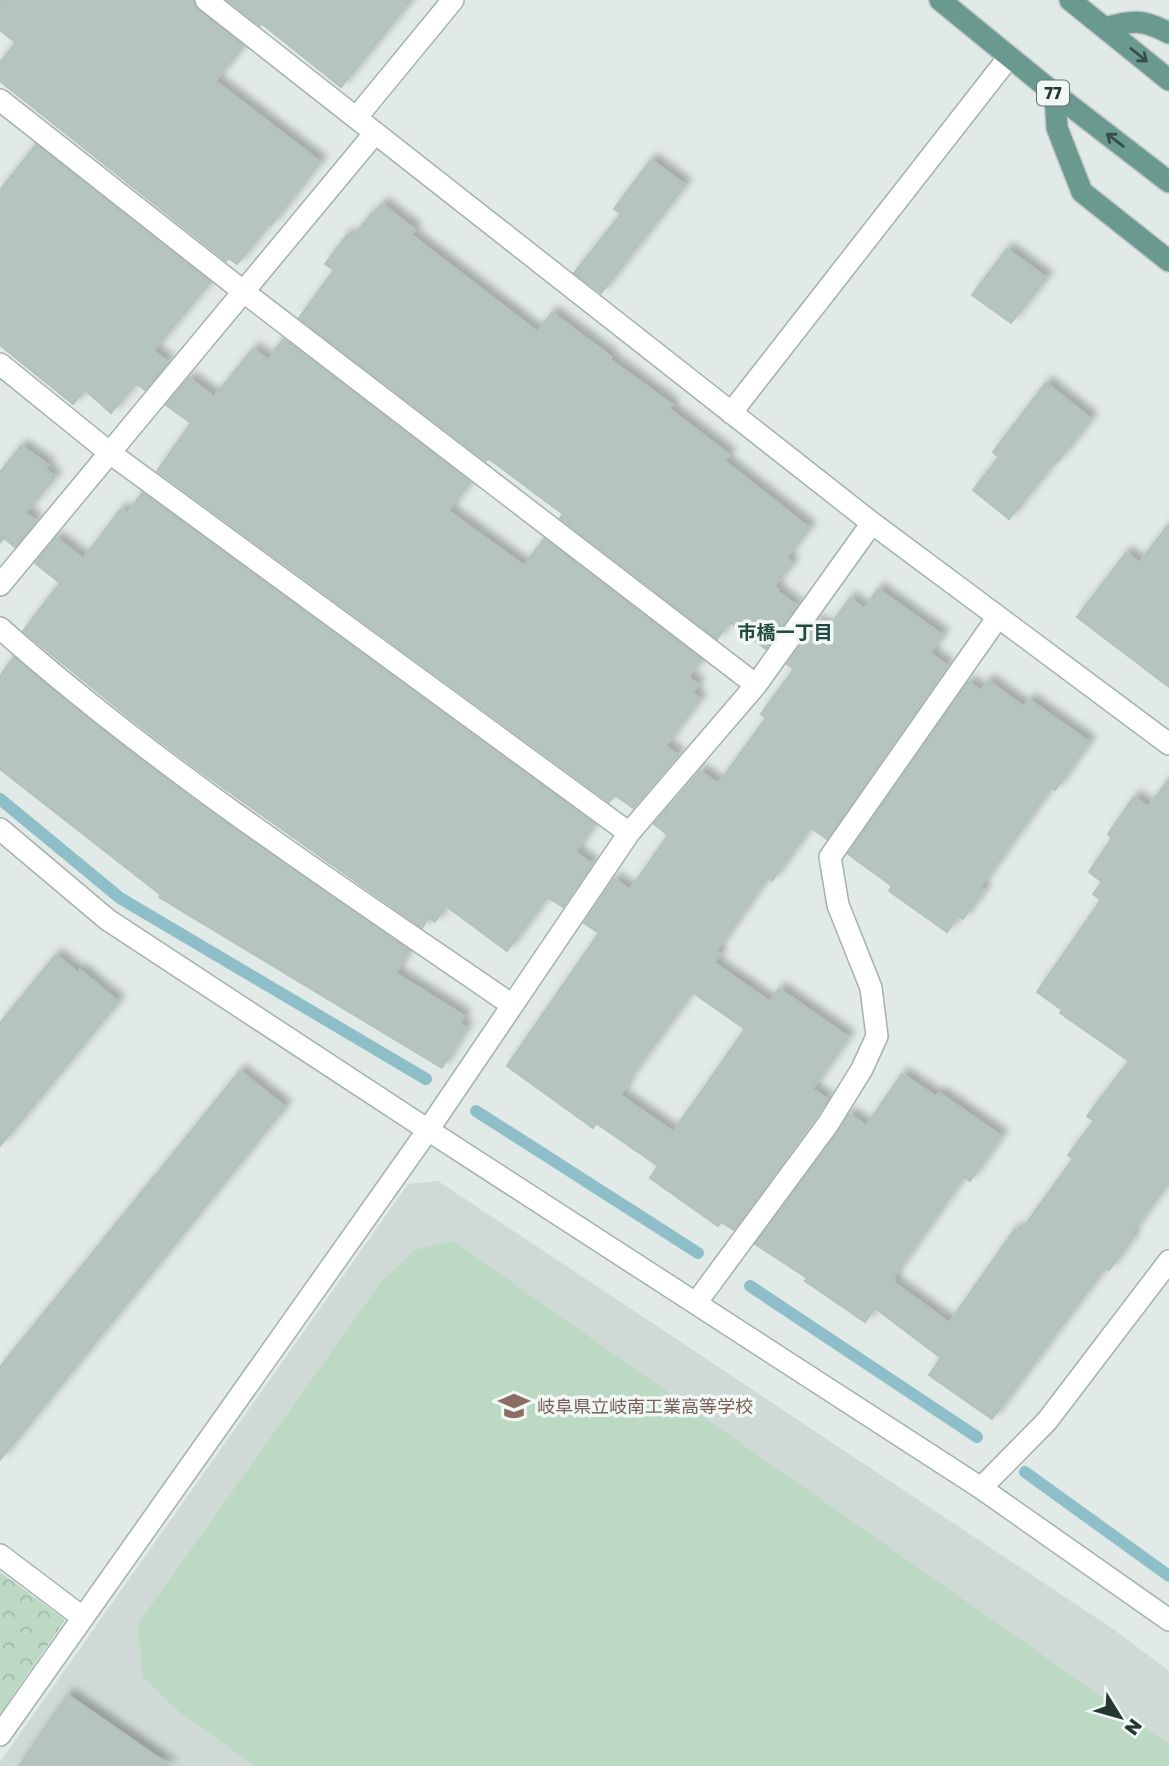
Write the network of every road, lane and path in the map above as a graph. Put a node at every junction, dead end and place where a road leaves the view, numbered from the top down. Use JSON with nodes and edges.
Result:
{"nodes":[{"id":1,"x":206,"y":0,"type":"edge"},
{"id":2,"x":453,"y":0,"type":"edge"},
{"id":3,"x":940,"y":0,"type":"edge"},
{"id":4,"x":1070,"y":0,"type":"edge"},
{"id":5,"x":1105,"y":28,"type":"junction"},
{"id":6,"x":1169,"y":33,"type":"edge"},
{"id":7,"x":1009,"y":57,"type":"junction"},
{"id":8,"x":1169,"y":80,"type":"edge"},
{"id":9,"x":1055,"y":94,"type":"junction"},
{"id":10,"x":0,"y":100,"type":"edge"},
{"id":11,"x":356,"y":118,"type":"junction"},
{"id":12,"x":375,"y":133,"type":"junction"},
{"id":13,"x":1169,"y":182,"type":"edge"},
{"id":14,"x":1169,"y":261,"type":"edge"},
{"id":15,"x":244,"y":292,"type":"junction"},
{"id":16,"x":0,"y":364,"type":"edge"},
{"id":17,"x":732,"y":413,"type":"junction"},
{"id":18,"x":110,"y":453,"type":"junction"},
{"id":19,"x":872,"y":523,"type":"junction"},
{"id":20,"x":0,"y":585,"type":"edge"},
{"id":21,"x":998,"y":618,"type":"junction"},
{"id":22,"x":0,"y":628,"type":"edge"},
{"id":23,"x":756,"y":685,"type":"junction"},
{"id":24,"x":1169,"y":744,"type":"edge"},
{"id":25,"x":0,"y":829,"type":"edge"},
{"id":26,"x":629,"y":833,"type":"junction"},
{"id":27,"x":512,"y":1004,"type":"junction"},
{"id":28,"x":428,"y":1130,"type":"junction"},
{"id":29,"x":1169,"y":1261,"type":"edge"},
{"id":30,"x":696,"y":1303,"type":"junction"},
{"id":31,"x":981,"y":1488,"type":"junction"},
{"id":32,"x":0,"y":1555,"type":"edge"},
{"id":33,"x":82,"y":1617,"type":"junction"},
{"id":34,"x":1169,"y":1620,"type":"edge"},
{"id":35,"x":0,"y":1735,"type":"edge"}],
"edges":[{"from":1,"to":11,"type":"street"},
{"from":2,"to":11,"type":"street"},
{"from":3,"to":7,"type":"main road","number":"77"},
{"from":4,"to":5,"type":"main road"},
{"from":5,"to":6,"type":"main road"},
{"from":5,"to":8,"type":"main road","one_way":true},
{"from":7,"to":9,"type":"main road","number":"77"},
{"from":7,"to":17,"type":"street"},
{"from":13,"to":9,"type":"main road","number":"77","one_way":true},
{"from":9,"to":14,"type":"main road"},
{"from":10,"to":15,"type":"street"},
{"from":11,"to":12,"type":"street"},
{"from":12,"to":15,"type":"street"},
{"from":12,"to":17,"type":"street"},
{"from":15,"to":18,"type":"street"},
{"from":15,"to":23,"type":"street"},
{"from":16,"to":18,"type":"street"},
{"from":17,"to":19,"type":"street"},
{"from":18,"to":20,"type":"street"},
{"from":18,"to":26,"type":"street"},
{"from":19,"to":21,"type":"street"},
{"from":19,"to":23,"type":"street"},
{"from":21,"to":24,"type":"street"},
{"from":21,"to":30,"type":"street"},
{"from":22,"to":27,"type":"street"},
{"from":23,"to":26,"type":"street"},
{"from":25,"to":28,"type":"street"},
{"from":26,"to":27,"type":"street"},
{"from":27,"to":28,"type":"street"},
{"from":28,"to":30,"type":"street"},
{"from":28,"to":33,"type":"street"},
{"from":29,"to":31,"type":"street"},
{"from":30,"to":31,"type":"street"},
{"from":31,"to":34,"type":"street"},
{"from":32,"to":33,"type":"street"},
{"from":33,"to":35,"type":"street"}]}
